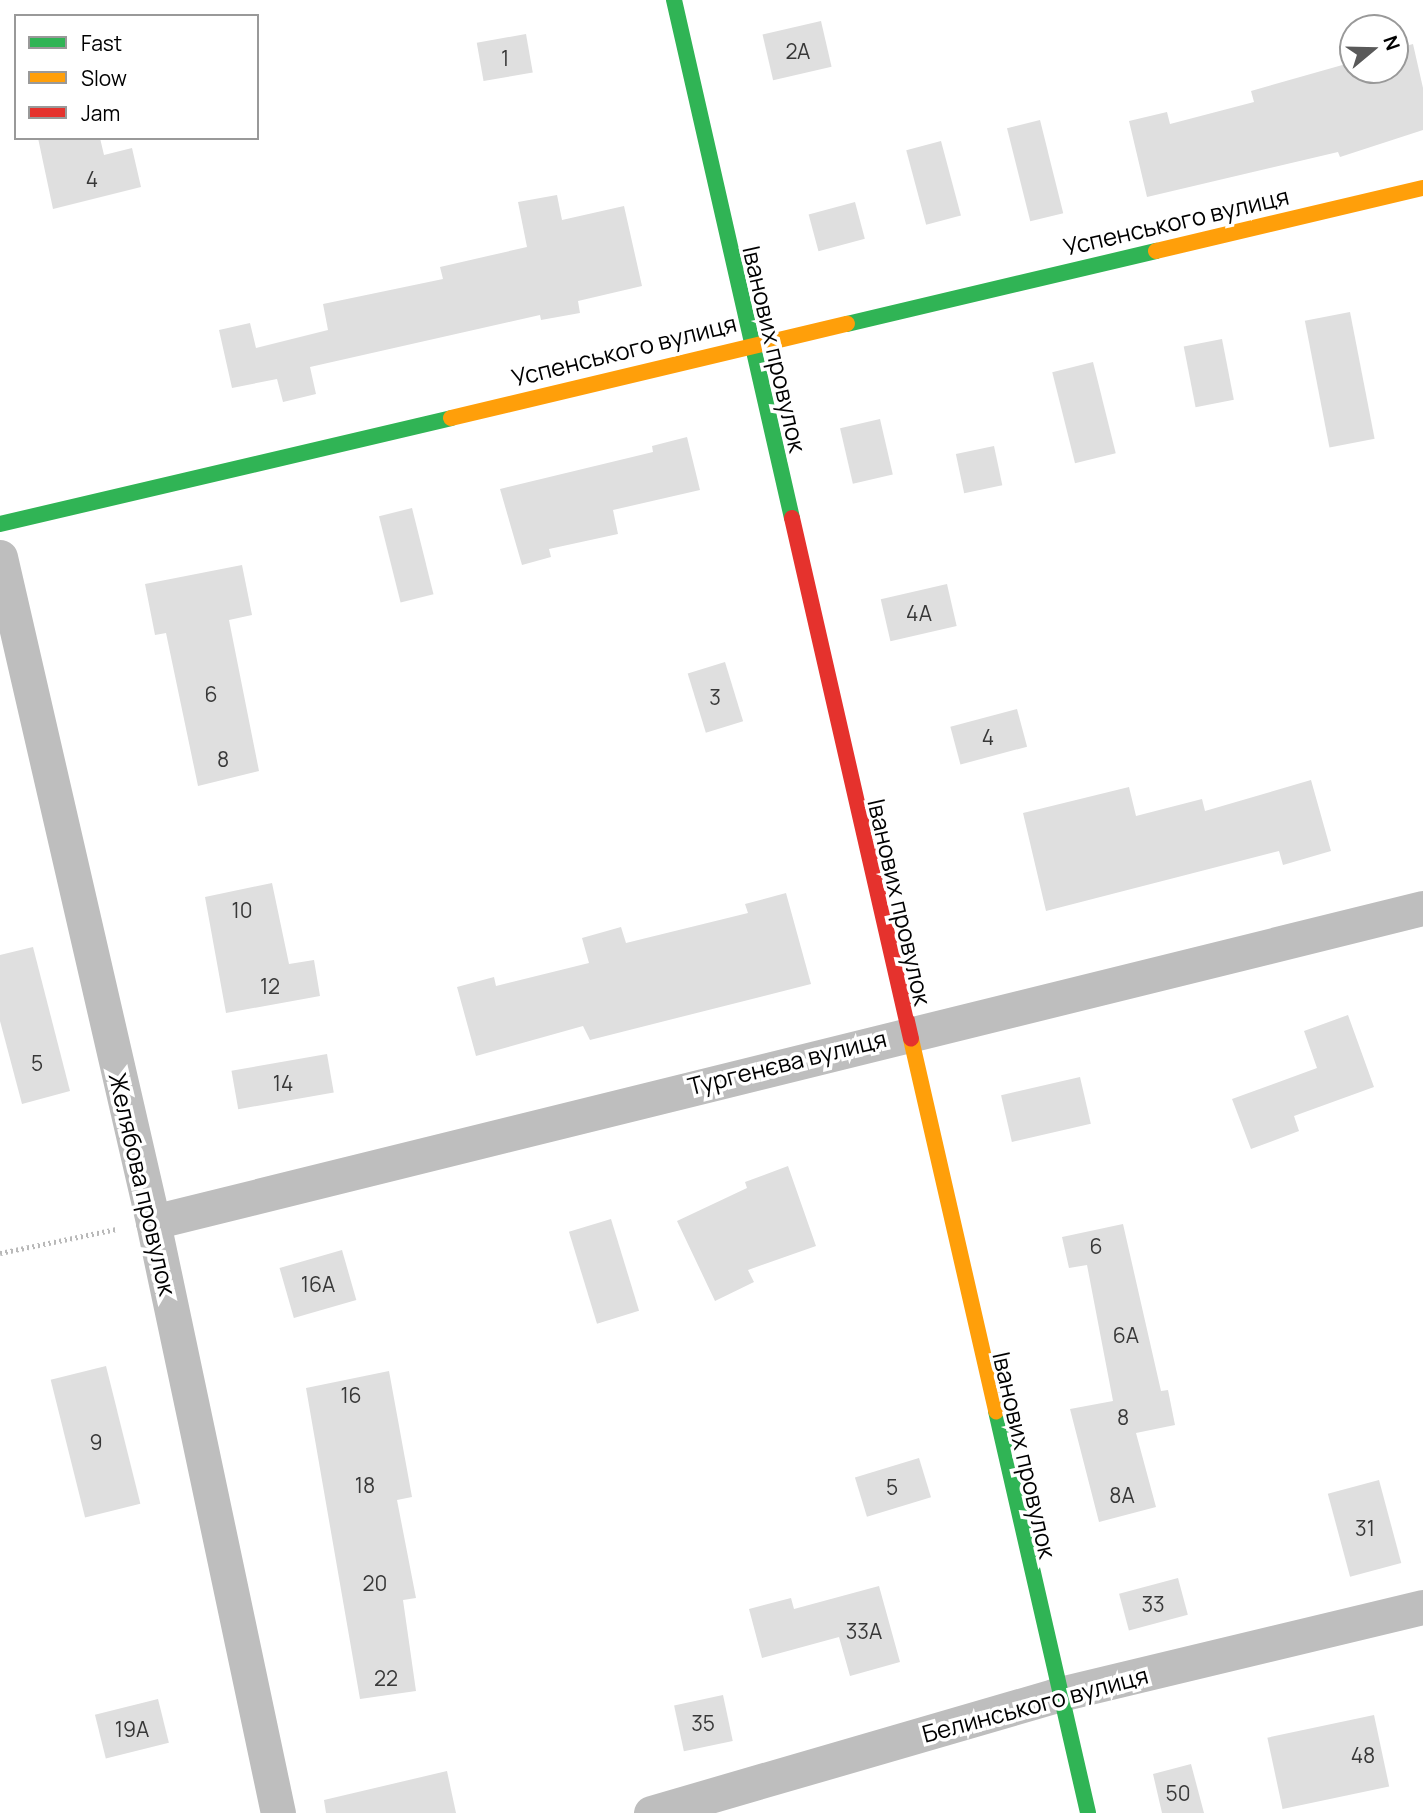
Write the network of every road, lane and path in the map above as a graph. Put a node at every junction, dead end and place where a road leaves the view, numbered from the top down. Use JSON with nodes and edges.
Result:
{"nodes":[{"id":1,"x":674,"y":0,"type":"edge"},
{"id":2,"x":1423,"y":188,"type":"edge"},
{"id":3,"x":750,"y":343,"type":"junction"},
{"id":4,"x":0,"y":524,"type":"edge"},
{"id":5,"x":0,"y":556,"type":"edge"},
{"id":6,"x":1423,"y":908,"type":"edge"},
{"id":7,"x":906,"y":1032,"type":"junction"},
{"id":8,"x":153,"y":1222,"type":"junction"},
{"id":9,"x":0,"y":1253,"type":"edge"},
{"id":10,"x":1423,"y":1607,"type":"edge"},
{"id":11,"x":1056,"y":1695,"type":"junction"},
{"id":12,"x":278,"y":1813,"type":"edge"},
{"id":13,"x":651,"y":1813,"type":"edge"},
{"id":14,"x":1088,"y":1813,"type":"edge"}],
"edges":[{"from":1,"to":3,"type":"street","name":"Іванових провулок"},
{"from":2,"to":3,"type":"street","name":"Успенського вулиця"},
{"from":3,"to":4,"type":"street","name":"Успенського вулиця"},
{"from":3,"to":7,"type":"street","name":"Іванових провулок"},
{"from":5,"to":8,"type":"street","name":"Желябова провулок"},
{"from":6,"to":7,"type":"street","name":"Тургенєва вулиця"},
{"from":7,"to":8,"type":"street","name":"Тургенєва вулиця"},
{"from":7,"to":11,"type":"street","name":"Іванових провулок"},
{"from":8,"to":9,"type":"path"},
{"from":8,"to":12,"type":"street","name":"Желябова провулок"},
{"from":10,"to":11,"type":"street","name":"Белинського вулиця"},
{"from":11,"to":13,"type":"street","name":"Белинського вулиця"},
{"from":11,"to":14,"type":"street","name":"Іванових провулок"}]}
